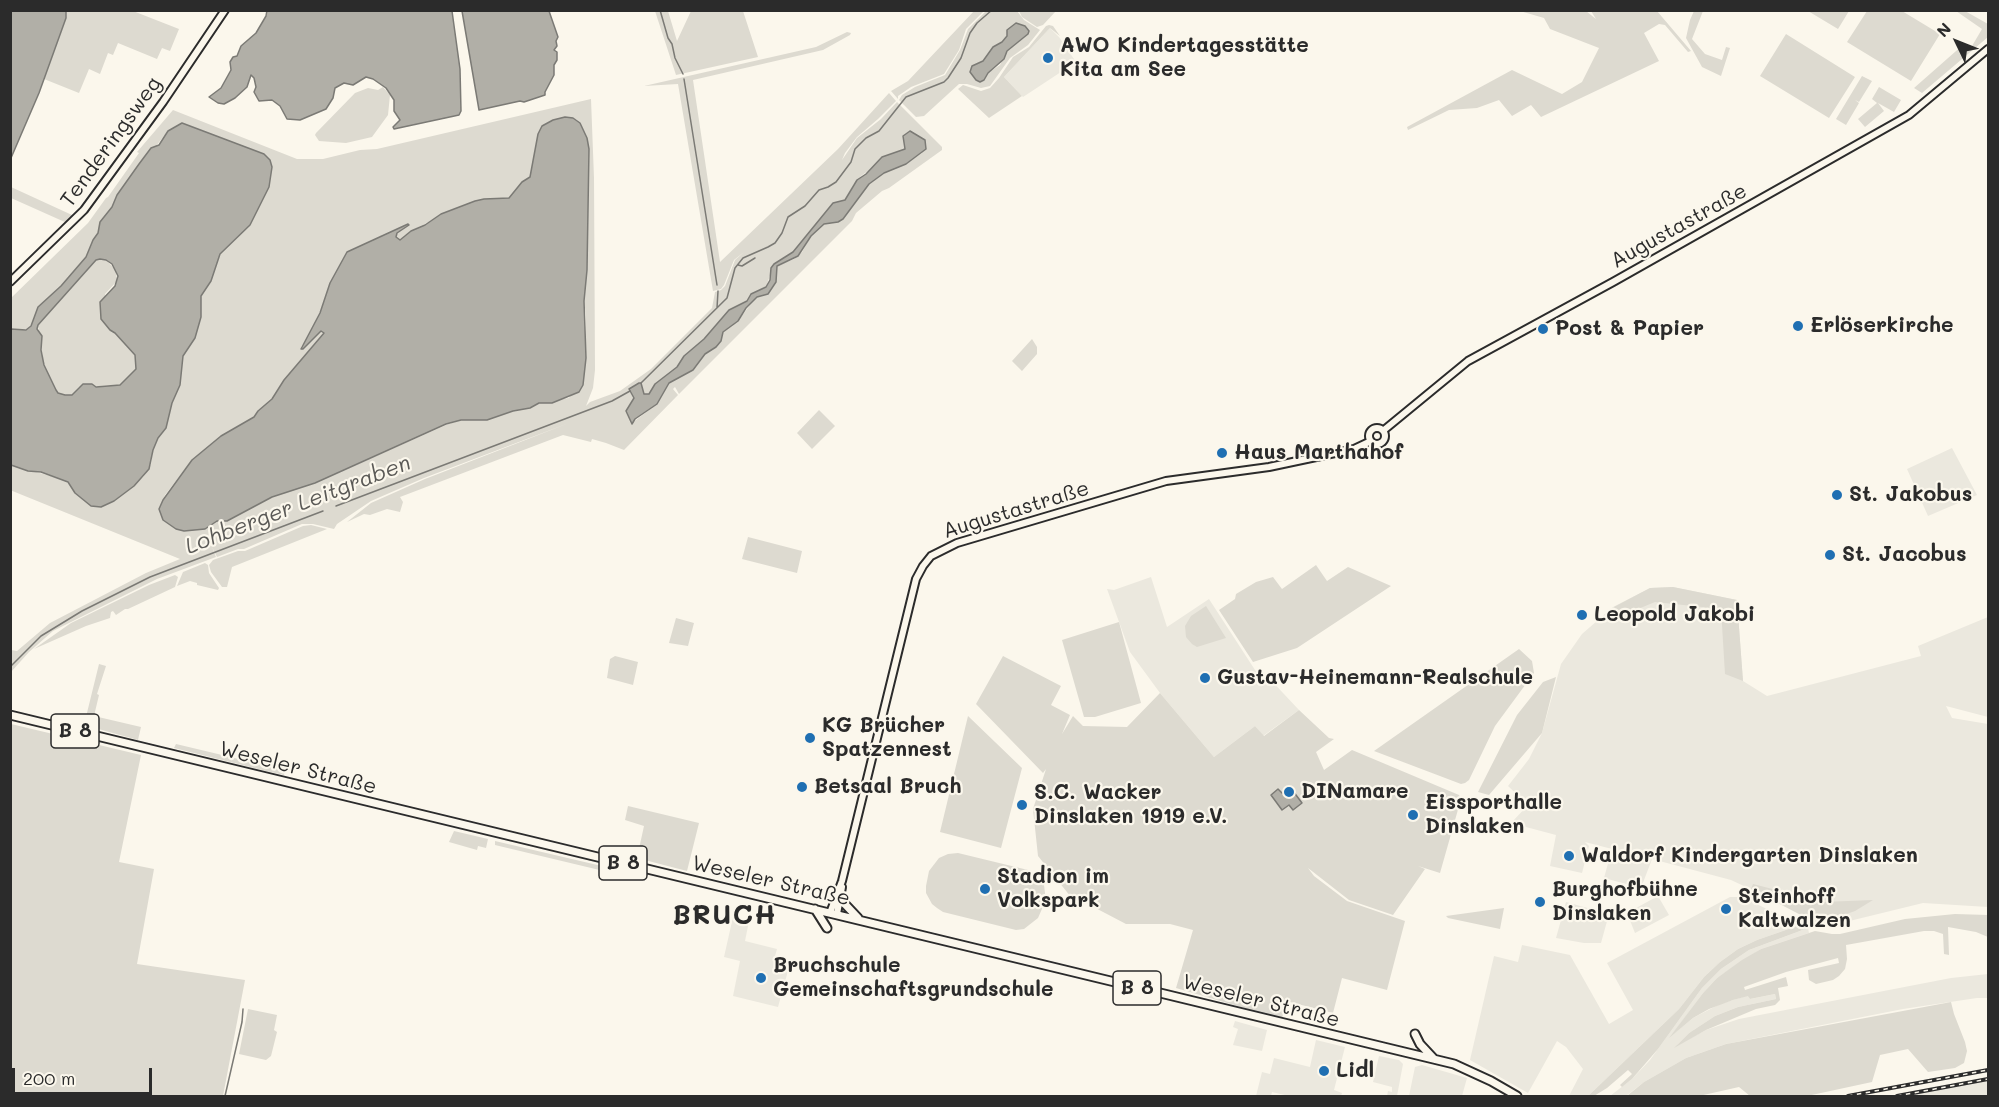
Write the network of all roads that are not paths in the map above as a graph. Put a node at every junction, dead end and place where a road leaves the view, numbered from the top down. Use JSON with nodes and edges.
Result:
{"nodes":[{"id":1,"x":225,"y":10,"type":"edge"},
{"id":2,"x":1989,"y":48,"type":"edge"},
{"id":3,"x":10,"y":282,"type":"edge"},
{"id":4,"x":1384,"y":430,"type":"junction"},
{"id":5,"x":1371,"y":441,"type":"junction"},
{"id":6,"x":10,"y":716,"type":"edge"},
{"id":7,"x":842,"y":881,"type":"junction"},
{"id":8,"x":841,"y":900,"type":"junction"},
{"id":9,"x":815,"y":909,"type":"junction"},
{"id":10,"x":834,"y":914,"type":"junction"},
{"id":11,"x":860,"y":919,"type":"junction"},
{"id":12,"x":827,"y":928,"type":"dead end"},
{"id":13,"x":1415,"y":1034,"type":"dead end"},
{"id":14,"x":1434,"y":1059,"type":"junction"},
{"id":15,"x":1517,"y":1096,"type":"edge"}],
"edges":[{"from":1,"to":3,"type":"main road","name":"Tenderingsweg"},
{"from":2,"to":4,"type":"main road","name":"Augustastraße"},
{"from":4,"to":5,"type":"main road"},
{"from":4,"to":5,"type":"main road"},
{"from":5,"to":7,"type":"main road","name":"Augustastraße"},
{"from":6,"to":9,"type":"main road","name":"Weseler Straße","number":"B 8"},
{"from":7,"to":8,"type":"main road","name":"Augustastraße"},
{"from":7,"to":10,"type":"main road","name":"Augustastraße"},
{"from":8,"to":10,"type":"main road","name":"Augustastraße"},
{"from":8,"to":11,"type":"main road"},
{"from":9,"to":10,"type":"main road","name":"Weseler Straße","number":"B 8"},
{"from":9,"to":12,"type":"main road"},
{"from":10,"to":11,"type":"main road","name":"Weseler Straße","number":"B 8"},
{"from":11,"to":14,"type":"main road","name":"Weseler Straße","number":"B 8"},
{"from":13,"to":14,"type":"main road"},
{"from":14,"to":15,"type":"main road","name":"Weseler Straße","number":"B 8"}]}
